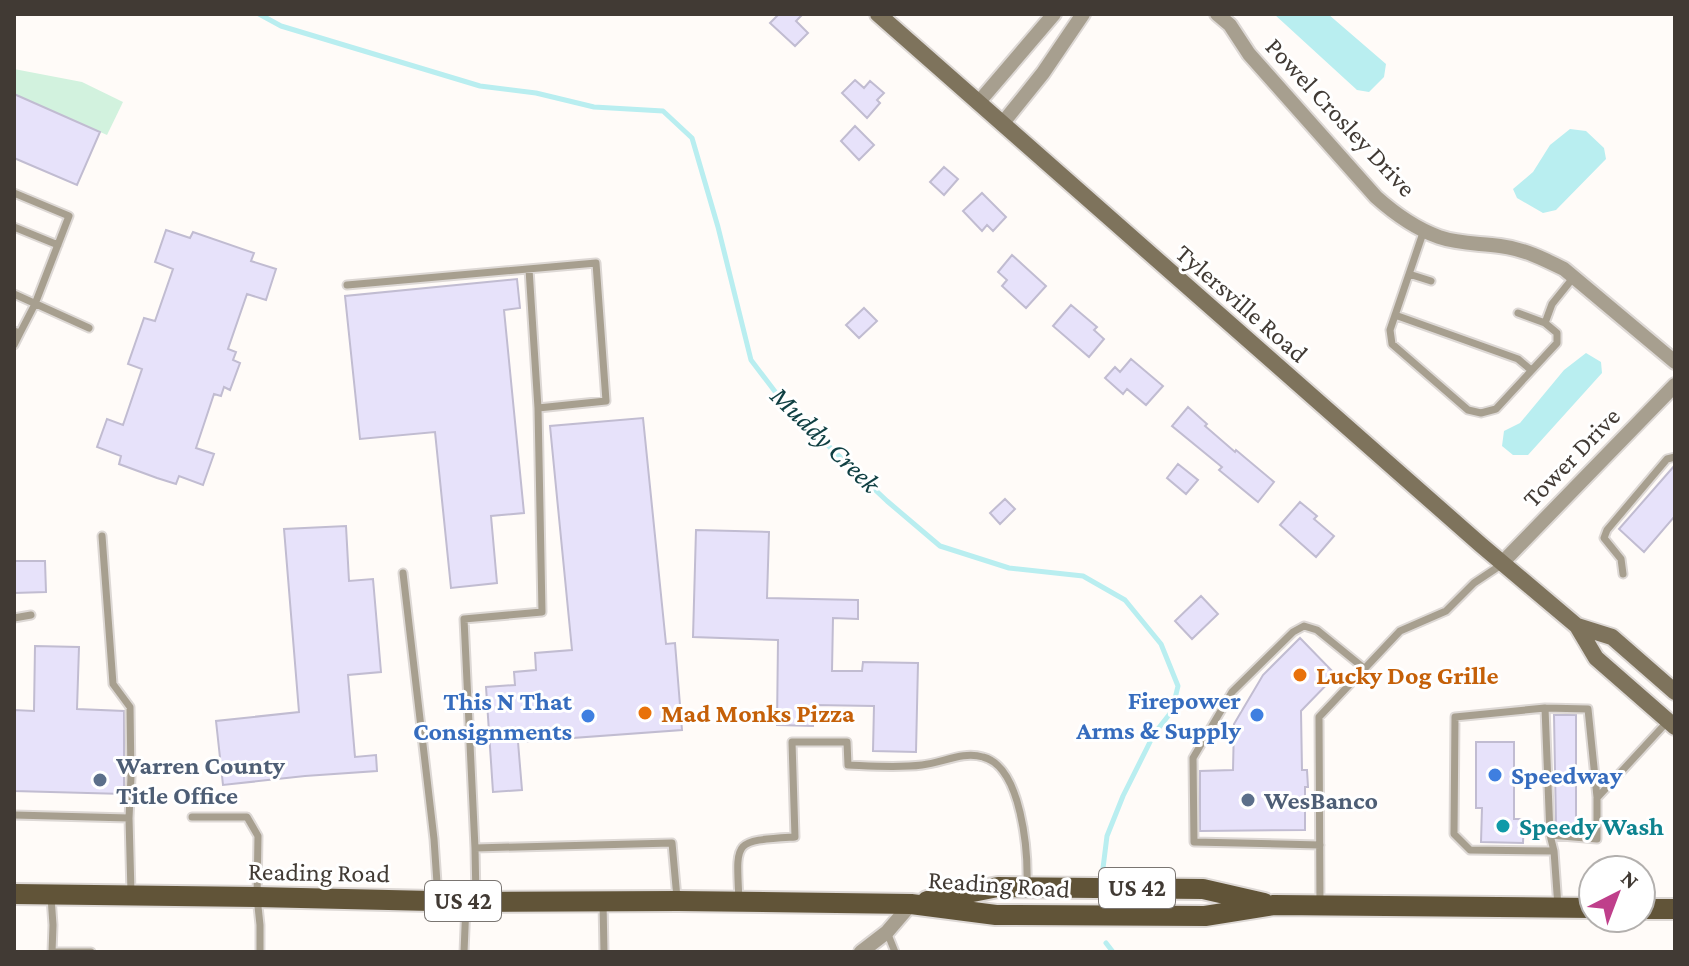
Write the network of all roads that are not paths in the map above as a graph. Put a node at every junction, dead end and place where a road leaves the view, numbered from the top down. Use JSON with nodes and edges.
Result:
{"nodes":[{"id":1,"x":878,"y":14,"type":"edge"},
{"id":2,"x":1054,"y":14,"type":"edge"},
{"id":3,"x":1083,"y":14,"type":"edge"},
{"id":4,"x":1217,"y":14,"type":"edge"},
{"id":5,"x":1229,"y":20,"type":"edge"},
{"id":6,"x":978,"y":103,"type":"junction"},
{"id":7,"x":1002,"y":124,"type":"junction"},
{"id":8,"x":14,"y":193,"type":"edge"},
{"id":9,"x":14,"y":227,"type":"edge"},
{"id":10,"x":1424,"y":230,"type":"junction"},
{"id":11,"x":58,"y":245,"type":"junction"},
{"id":12,"x":529,"y":269,"type":"junction"},
{"id":13,"x":1409,"y":274,"type":"junction"},
{"id":14,"x":1574,"y":277,"type":"junction"},
{"id":15,"x":1431,"y":281,"type":"dead end"},
{"id":16,"x":347,"y":285,"type":"dead end"},
{"id":17,"x":14,"y":294,"type":"edge"},
{"id":18,"x":35,"y":304,"type":"junction"},
{"id":19,"x":1518,"y":313,"type":"dead end"},
{"id":20,"x":1395,"y":315,"type":"junction"},
{"id":21,"x":1545,"y":323,"type":"junction"},
{"id":22,"x":89,"y":328,"type":"dead end"},
{"id":23,"x":17,"y":332,"type":"edge"},
{"id":24,"x":14,"y":345,"type":"edge"},
{"id":25,"x":1674,"y":361,"type":"edge"},
{"id":26,"x":1531,"y":370,"type":"junction"},
{"id":27,"x":1675,"y":385,"type":"edge"},
{"id":28,"x":538,"y":408,"type":"junction"},
{"id":29,"x":1675,"y":457,"type":"edge"},
{"id":30,"x":102,"y":536,"type":"dead end"},
{"id":31,"x":1502,"y":563,"type":"junction"},
{"id":32,"x":403,"y":573,"type":"dead end"},
{"id":33,"x":1623,"y":574,"type":"dead end"},
{"id":34,"x":31,"y":615,"type":"dead end"},
{"id":35,"x":14,"y":618,"type":"edge"},
{"id":36,"x":1577,"y":626,"type":"junction"},
{"id":37,"x":1365,"y":669,"type":"junction"},
{"id":38,"x":1675,"y":692,"type":"edge"},
{"id":39,"x":1545,"y":708,"type":"junction"},
{"id":40,"x":1672,"y":724,"type":"edge"},
{"id":41,"x":1597,"y":798,"type":"junction"},
{"id":42,"x":14,"y":815,"type":"edge"},
{"id":43,"x":192,"y":817,"type":"dead end"},
{"id":44,"x":129,"y":818,"type":"junction"},
{"id":45,"x":1550,"y":835,"type":"junction"},
{"id":46,"x":1320,"y":845,"type":"junction"},
{"id":47,"x":475,"y":848,"type":"junction"},
{"id":48,"x":1554,"y":851,"type":"junction"},
{"id":49,"x":1027,"y":887,"type":"junction"},
{"id":50,"x":14,"y":894,"type":"edge"},
{"id":51,"x":51,"y":895,"type":"junction"},
{"id":52,"x":131,"y":896,"type":"junction"},
{"id":53,"x":257,"y":897,"type":"junction"},
{"id":54,"x":438,"y":901,"type":"junction"},
{"id":55,"x":678,"y":901,"type":"junction"},
{"id":56,"x":471,"y":902,"type":"junction"},
{"id":57,"x":603,"y":902,"type":"junction"},
{"id":58,"x":739,"y":902,"type":"junction"},
{"id":59,"x":911,"y":904,"type":"junction"},
{"id":60,"x":1274,"y":905,"type":"junction"},
{"id":61,"x":1320,"y":906,"type":"junction"},
{"id":62,"x":1558,"y":908,"type":"junction"},
{"id":63,"x":1577,"y":908,"type":"edge"},
{"id":64,"x":887,"y":932,"type":"junction"},
{"id":65,"x":52,"y":952,"type":"edge"},
{"id":66,"x":91,"y":952,"type":"edge"},
{"id":67,"x":260,"y":952,"type":"edge"},
{"id":68,"x":464,"y":952,"type":"edge"},
{"id":69,"x":604,"y":952,"type":"edge"},
{"id":70,"x":861,"y":952,"type":"edge"},
{"id":71,"x":895,"y":952,"type":"edge"}],
"edges":[{"from":1,"to":6,"type":"main road","name":"Tylersville Road"},
{"from":2,"to":6,"type":"street"},
{"from":3,"to":7,"type":"street"},
{"from":4,"to":5,"type":"street","name":"Powel Crosley Drive"},
{"from":5,"to":10,"type":"street","name":"Powel Crosley Drive"},
{"from":6,"to":7,"type":"main road","name":"Tylersville Road"},
{"from":7,"to":31,"type":"main road","name":"Tylersville Road"},
{"from":8,"to":11,"type":"lane"},
{"from":9,"to":11,"type":"lane"},
{"from":10,"to":13,"type":"lane"},
{"from":10,"to":14,"type":"street","name":"Powel Crosley Drive"},
{"from":11,"to":18,"type":"lane"},
{"from":12,"to":16,"type":"lane"},
{"from":12,"to":28,"type":"lane"},
{"from":12,"to":28,"type":"lane"},
{"from":13,"to":15,"type":"lane"},
{"from":13,"to":20,"type":"lane"},
{"from":14,"to":21,"type":"lane"},
{"from":14,"to":25,"type":"street","name":"Powel Crosley Drive"},
{"from":17,"to":18,"type":"lane"},
{"from":18,"to":22,"type":"lane"},
{"from":18,"to":23,"type":"lane"},
{"from":19,"to":21,"type":"lane"},
{"from":20,"to":26,"type":"lane"},
{"from":20,"to":26,"type":"lane"},
{"from":21,"to":26,"type":"lane"},
{"from":23,"to":24,"type":"lane"},
{"from":27,"to":31,"type":"street","name":"Tower Drive"},
{"from":28,"to":47,"type":"lane"},
{"from":29,"to":33,"type":"lane"},
{"from":30,"to":44,"type":"lane"},
{"from":31,"to":36,"type":"main road","name":"Tylersville Road"},
{"from":31,"to":37,"type":"lane"},
{"from":32,"to":54,"type":"lane"},
{"from":34,"to":35,"type":"lane"},
{"from":36,"to":38,"type":"main road","name":"Tylersville Road"},
{"from":36,"to":40,"type":"main road","name":"Tylersville Road"},
{"from":37,"to":46,"type":"lane"},
{"from":37,"to":46,"type":"lane"},
{"from":39,"to":41,"type":"lane"},
{"from":39,"to":45,"type":"lane"},
{"from":39,"to":48,"type":"lane"},
{"from":40,"to":41,"type":"lane"},
{"from":41,"to":45,"type":"lane"},
{"from":42,"to":44,"type":"lane"},
{"from":43,"to":53,"type":"lane"},
{"from":44,"to":52,"type":"lane"},
{"from":45,"to":48,"type":"lane"},
{"from":46,"to":61,"type":"lane"},
{"from":47,"to":55,"type":"lane"},
{"from":47,"to":56,"type":"lane"},
{"from":48,"to":62,"type":"lane"},
{"from":49,"to":58,"type":"lane"},
{"from":49,"to":59,"type":"main road","name":"Reading Road","number":"US 42"},
{"from":49,"to":60,"type":"main road","name":"Reading Road","number":"US 42"},
{"from":50,"to":51,"type":"main road","name":"Reading Road","number":"US 42"},
{"from":51,"to":52,"type":"main road","name":"Reading Road","number":"US 42"},
{"from":51,"to":65,"type":"lane"},
{"from":52,"to":53,"type":"main road","name":"Reading Road","number":"US 42"},
{"from":53,"to":54,"type":"main road","name":"Reading Road","number":"US 42"},
{"from":53,"to":67,"type":"lane"},
{"from":54,"to":56,"type":"main road","name":"Reading Road","number":"US 42"},
{"from":55,"to":57,"type":"main road","name":"Reading Road","number":"US 42"},
{"from":55,"to":58,"type":"main road","name":"Reading Road","number":"US 42"},
{"from":56,"to":57,"type":"main road","name":"Reading Road","number":"US 42"},
{"from":56,"to":68,"type":"lane"},
{"from":57,"to":69,"type":"lane"},
{"from":58,"to":59,"type":"main road","name":"Reading Road","number":"US 42"},
{"from":59,"to":60,"type":"main road","name":"Reading Road","number":"US 42"},
{"from":59,"to":64,"type":"street"},
{"from":60,"to":61,"type":"main road","name":"Reading Road","number":"US 42"},
{"from":61,"to":62,"type":"main road","name":"Reading Road","number":"US 42"},
{"from":62,"to":63,"type":"main road","name":"Reading Road","number":"US 42"},
{"from":64,"to":70,"type":"street"},
{"from":64,"to":71,"type":"lane"},
{"from":65,"to":66,"type":"lane"}]}
